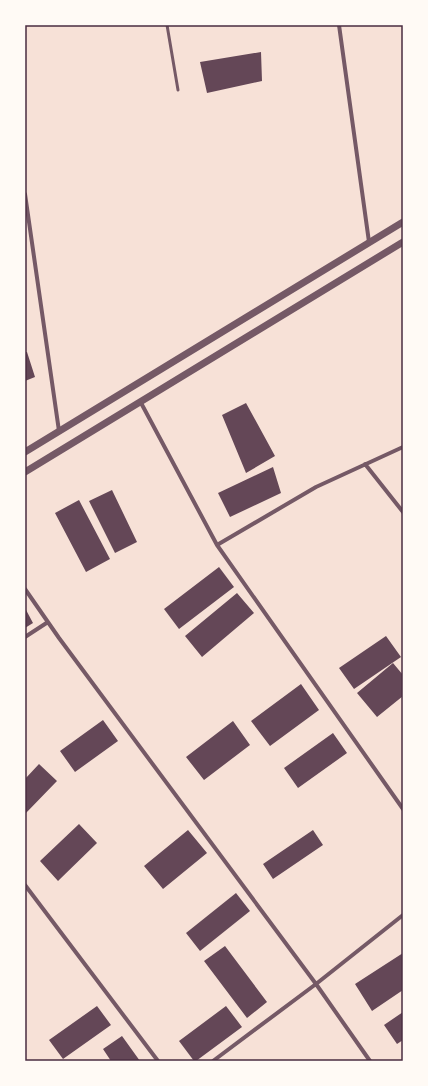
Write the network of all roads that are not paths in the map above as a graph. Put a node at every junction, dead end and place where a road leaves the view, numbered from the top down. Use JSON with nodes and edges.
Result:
{"nodes":[{"id":1,"x":167,"y":25,"type":"edge"},
{"id":2,"x":339,"y":25,"type":"edge"},
{"id":3,"x":178,"y":90,"type":"dead end"},
{"id":4,"x":25,"y":194,"type":"edge"},
{"id":5,"x":403,"y":222,"type":"edge"},
{"id":6,"x":369,"y":242,"type":"junction"},
{"id":7,"x":403,"y":242,"type":"edge"},
{"id":8,"x":140,"y":401,"type":"junction"},
{"id":9,"x":59,"y":431,"type":"junction"},
{"id":10,"x":403,"y":447,"type":"edge"},
{"id":11,"x":25,"y":452,"type":"edge"},
{"id":12,"x":365,"y":464,"type":"junction"},
{"id":13,"x":25,"y":472,"type":"edge"},
{"id":14,"x":403,"y":512,"type":"edge"},
{"id":15,"x":217,"y":545,"type":"junction"},
{"id":16,"x":25,"y":589,"type":"edge"},
{"id":17,"x":48,"y":622,"type":"junction"},
{"id":18,"x":25,"y":637,"type":"edge"},
{"id":19,"x":403,"y":810,"type":"edge"},
{"id":20,"x":25,"y":885,"type":"edge"},
{"id":21,"x":403,"y":915,"type":"edge"},
{"id":22,"x":316,"y":984,"type":"junction"},
{"id":23,"x":158,"y":1061,"type":"edge"},
{"id":24,"x":213,"y":1061,"type":"edge"},
{"id":25,"x":370,"y":1061,"type":"edge"}],
"edges":[{"from":1,"to":3,"type":"lane"},
{"from":2,"to":6,"type":"street"},
{"from":4,"to":9,"type":"street"},
{"from":5,"to":6,"type":"street"},
{"from":6,"to":9,"type":"street"},
{"from":7,"to":8,"type":"street"},
{"from":8,"to":13,"type":"street"},
{"from":8,"to":15,"type":"street"},
{"from":9,"to":11,"type":"street"},
{"from":10,"to":12,"type":"street"},
{"from":12,"to":14,"type":"street"},
{"from":12,"to":15,"type":"street"},
{"from":15,"to":19,"type":"street"},
{"from":16,"to":17,"type":"street"},
{"from":17,"to":18,"type":"street"},
{"from":17,"to":22,"type":"street"},
{"from":20,"to":23,"type":"street"},
{"from":21,"to":22,"type":"street"},
{"from":22,"to":24,"type":"street"},
{"from":22,"to":25,"type":"street"}]}
